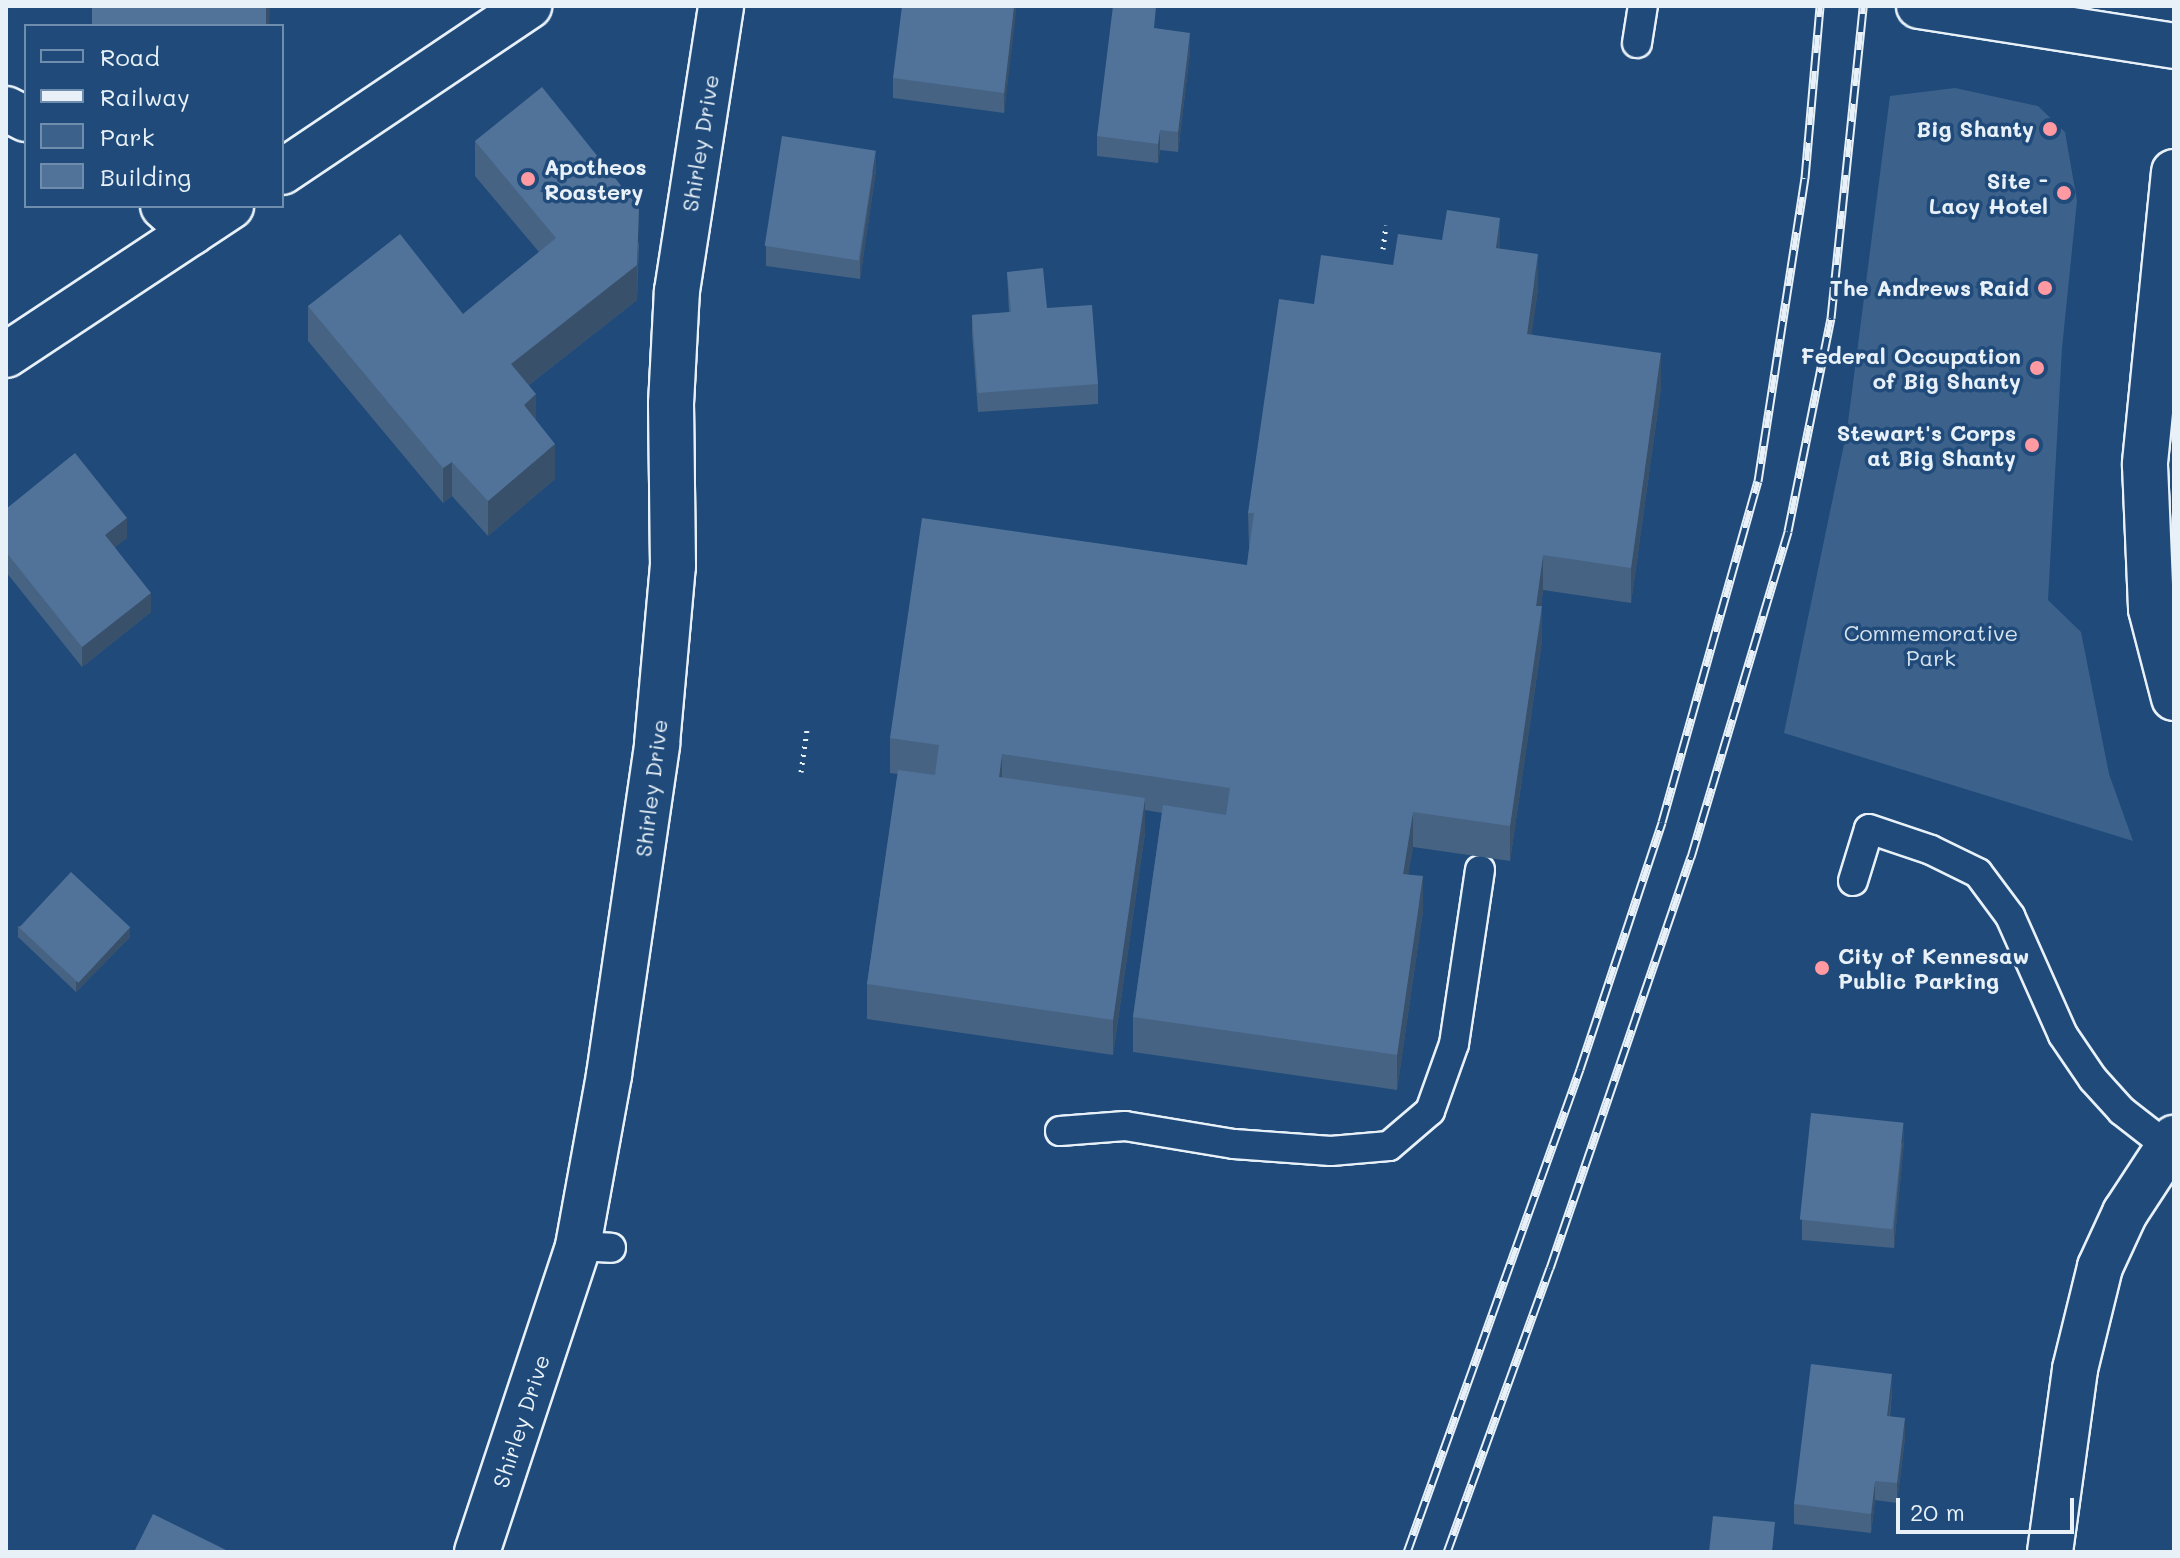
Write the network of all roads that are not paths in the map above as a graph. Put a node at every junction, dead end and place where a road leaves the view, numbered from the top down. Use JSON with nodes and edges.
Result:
{"nodes":[{"id":1,"x":529,"y":6,"type":"edge"},
{"id":2,"x":721,"y":6,"type":"edge"},
{"id":3,"x":1643,"y":6,"type":"edge"},
{"id":4,"x":1919,"y":6,"type":"edge"},
{"id":5,"x":1637,"y":43,"type":"dead end"},
{"id":6,"x":2174,"y":46,"type":"edge"},
{"id":7,"x":6,"y":109,"type":"edge"},
{"id":8,"x":24,"y":118,"type":"edge"},
{"id":9,"x":284,"y":171,"type":"edge"},
{"id":10,"x":2174,"y":172,"type":"edge"},
{"id":11,"x":223,"y":208,"type":"edge"},
{"id":12,"x":178,"y":219,"type":"edge"},
{"id":13,"x":6,"y":355,"type":"edge"},
{"id":14,"x":2174,"y":698,"type":"edge"},
{"id":15,"x":1480,"y":870,"type":"edge"},
{"id":16,"x":1853,"y":881,"type":"dead end"},
{"id":17,"x":1060,"y":1131,"type":"dead end"},
{"id":18,"x":2170,"y":1142,"type":"edge"},
{"id":19,"x":477,"y":1552,"type":"edge"},
{"id":20,"x":2050,"y":1552,"type":"edge"}],
"edges":[{"from":1,"to":9,"type":"street"},
{"from":2,"to":19,"type":"street","name":"Shirley Drive"},
{"from":3,"to":5,"type":"lane"},
{"from":4,"to":6,"type":"street"},
{"from":7,"to":8,"type":"street"},
{"from":10,"to":14,"type":"street"},
{"from":11,"to":12,"type":"street"},
{"from":12,"to":13,"type":"street"},
{"from":15,"to":17,"type":"lane"},
{"from":16,"to":18,"type":"lane"},
{"from":18,"to":20,"type":"street"}]}
